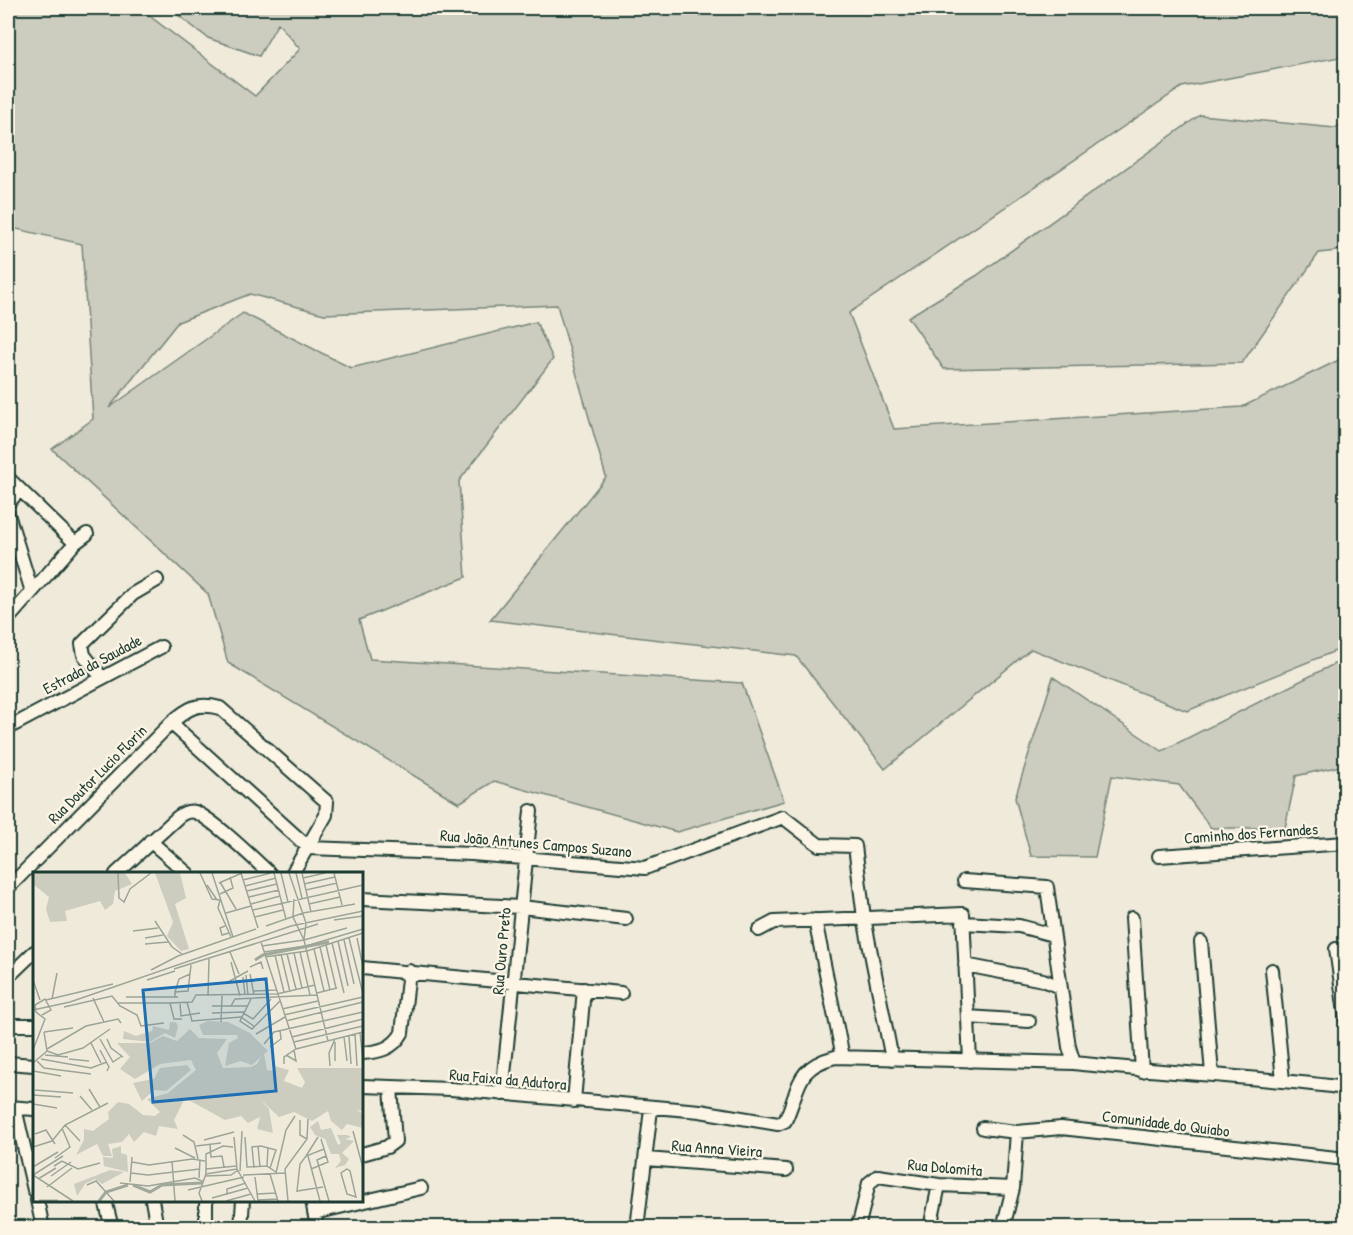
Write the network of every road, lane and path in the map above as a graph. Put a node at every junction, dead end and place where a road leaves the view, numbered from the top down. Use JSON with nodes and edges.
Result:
{"nodes":[{"id":1,"x":8,"y":478,"type":"edge"},
{"id":2,"x":20,"y":490,"type":"junction"},
{"id":3,"x":8,"y":503,"type":"edge"},
{"id":4,"x":8,"y":514,"type":"edge"},
{"id":5,"x":87,"y":534,"type":"dead end"},
{"id":6,"x":75,"y":543,"type":"junction"},
{"id":7,"x":157,"y":580,"type":"dead end"},
{"id":8,"x":32,"y":592,"type":"junction"},
{"id":9,"x":8,"y":620,"type":"edge"},
{"id":10,"x":161,"y":647,"type":"dead end"},
{"id":11,"x":102,"y":678,"type":"junction"},
{"id":12,"x":171,"y":723,"type":"junction"},
{"id":13,"x":8,"y":728,"type":"edge"},
{"id":14,"x":531,"y":811,"type":"dead end"},
{"id":15,"x":150,"y":841,"type":"junction"},
{"id":16,"x":1346,"y":843,"type":"edge"},
{"id":17,"x":309,"y":848,"type":"junction"},
{"id":18,"x":1159,"y":856,"type":"dead end"},
{"id":19,"x":526,"y":858,"type":"junction"},
{"id":20,"x":117,"y":872,"type":"edge"},
{"id":21,"x":187,"y":872,"type":"edge"},
{"id":22,"x":269,"y":872,"type":"edge"},
{"id":23,"x":293,"y":872,"type":"edge"},
{"id":24,"x":964,"y":881,"type":"dead end"},
{"id":25,"x":8,"y":888,"type":"edge"},
{"id":26,"x":363,"y":899,"type":"edge"},
{"id":27,"x":521,"y":907,"type":"junction"},
{"id":28,"x":864,"y":918,"type":"junction"},
{"id":29,"x":1132,"y":918,"type":"dead end"},
{"id":30,"x":626,"y":919,"type":"dead end"},
{"id":31,"x":815,"y":920,"type":"junction"},
{"id":32,"x":963,"y":923,"type":"junction"},
{"id":33,"x":759,"y":930,"type":"dead end"},
{"id":34,"x":1053,"y":935,"type":"junction"},
{"id":35,"x":1201,"y":942,"type":"dead end"},
{"id":36,"x":1336,"y":949,"type":"dead end"},
{"id":37,"x":33,"y":952,"type":"edge"},
{"id":38,"x":965,"y":964,"type":"junction"},
{"id":39,"x":363,"y":968,"type":"edge"},
{"id":40,"x":1272,"y":970,"type":"dead end"},
{"id":41,"x":409,"y":971,"type":"junction"},
{"id":42,"x":8,"y":977,"type":"edge"},
{"id":43,"x":515,"y":981,"type":"junction"},
{"id":44,"x":1060,"y":987,"type":"junction"},
{"id":45,"x":584,"y":989,"type":"junction"},
{"id":46,"x":621,"y":993,"type":"dead end"},
{"id":47,"x":968,"y":1017,"type":"junction"},
{"id":48,"x":1346,"y":1020,"type":"edge"},
{"id":49,"x":1029,"y":1021,"type":"dead end"},
{"id":50,"x":8,"y":1025,"type":"edge"},
{"id":51,"x":33,"y":1025,"type":"edge"},
{"id":52,"x":363,"y":1053,"type":"edge"},
{"id":53,"x":843,"y":1057,"type":"junction"},
{"id":54,"x":892,"y":1059,"type":"junction"},
{"id":55,"x":970,"y":1061,"type":"junction"},
{"id":56,"x":8,"y":1063,"type":"edge"},
{"id":57,"x":1074,"y":1063,"type":"junction"},
{"id":58,"x":33,"y":1065,"type":"edge"},
{"id":59,"x":1142,"y":1071,"type":"junction"},
{"id":60,"x":1212,"y":1074,"type":"junction"},
{"id":61,"x":1283,"y":1080,"type":"junction"},
{"id":62,"x":363,"y":1086,"type":"edge"},
{"id":63,"x":391,"y":1088,"type":"junction"},
{"id":64,"x":1346,"y":1088,"type":"edge"},
{"id":65,"x":502,"y":1094,"type":"junction"},
{"id":66,"x":574,"y":1101,"type":"junction"},
{"id":67,"x":11,"y":1107,"type":"edge"},
{"id":68,"x":33,"y":1108,"type":"edge"},
{"id":69,"x":651,"y":1109,"type":"junction"},
{"id":70,"x":983,"y":1128,"type":"dead end"},
{"id":71,"x":1017,"y":1132,"type":"junction"},
{"id":72,"x":363,"y":1154,"type":"edge"},
{"id":73,"x":646,"y":1159,"type":"junction"},
{"id":74,"x":1346,"y":1160,"type":"edge"},
{"id":75,"x":786,"y":1170,"type":"dead end"},
{"id":76,"x":939,"y":1185,"type":"junction"},
{"id":77,"x":33,"y":1186,"type":"edge"},
{"id":78,"x":421,"y":1188,"type":"dead end"},
{"id":79,"x":1013,"y":1188,"type":"junction"},
{"id":80,"x":363,"y":1198,"type":"edge"},
{"id":81,"x":37,"y":1202,"type":"edge"},
{"id":82,"x":106,"y":1202,"type":"edge"},
{"id":83,"x":152,"y":1202,"type":"edge"},
{"id":84,"x":206,"y":1202,"type":"edge"},
{"id":85,"x":243,"y":1202,"type":"edge"},
{"id":86,"x":341,"y":1202,"type":"edge"},
{"id":87,"x":313,"y":1207,"type":"edge"},
{"id":88,"x":43,"y":1227,"type":"edge"},
{"id":89,"x":112,"y":1227,"type":"edge"},
{"id":90,"x":157,"y":1227,"type":"edge"},
{"id":91,"x":206,"y":1227,"type":"edge"},
{"id":92,"x":241,"y":1227,"type":"edge"},
{"id":93,"x":317,"y":1227,"type":"edge"},
{"id":94,"x":637,"y":1227,"type":"edge"},
{"id":95,"x":858,"y":1227,"type":"edge"},
{"id":96,"x":930,"y":1227,"type":"edge"},
{"id":97,"x":1004,"y":1227,"type":"edge"}],
"edges":[{"from":1,"to":2,"type":"street"},
{"from":2,"to":3,"type":"street"},
{"from":2,"to":6,"type":"street"},
{"from":4,"to":8,"type":"street"},
{"from":5,"to":6,"type":"street"},
{"from":6,"to":8,"type":"street"},
{"from":7,"to":11,"type":"street"},
{"from":8,"to":9,"type":"street"},
{"from":10,"to":11,"type":"street","name":"Estrada da Saudade"},
{"from":11,"to":13,"type":"street","name":"Estrada da Saudade"},
{"from":12,"to":17,"type":"street"},
{"from":12,"to":17,"type":"street","name":"Rua Doutor Lucio Florin"},
{"from":12,"to":25,"type":"street","name":"Rua Doutor Lucio Florin"},
{"from":14,"to":19,"type":"street","name":"Rua Ouro Preto"},
{"from":15,"to":20,"type":"street"},
{"from":15,"to":21,"type":"street"},
{"from":15,"to":22,"type":"street"},
{"from":16,"to":18,"type":"street","name":"Caminho dos Fernandes"},
{"from":17,"to":19,"type":"street","name":"Rua João Antunes Campos Suzano"},
{"from":17,"to":23,"type":"street"},
{"from":19,"to":27,"type":"street","name":"Rua Ouro Preto"},
{"from":19,"to":28,"type":"street","name":"Rua João Antunes Campos Suzano"},
{"from":24,"to":34,"type":"street"},
{"from":26,"to":27,"type":"street"},
{"from":27,"to":30,"type":"street"},
{"from":27,"to":43,"type":"street","name":"Rua Ouro Preto"},
{"from":28,"to":31,"type":"street"},
{"from":28,"to":32,"type":"street"},
{"from":28,"to":54,"type":"street"},
{"from":29,"to":59,"type":"street"},
{"from":31,"to":33,"type":"street"},
{"from":31,"to":53,"type":"street"},
{"from":32,"to":34,"type":"street"},
{"from":32,"to":38,"type":"street"},
{"from":34,"to":44,"type":"street"},
{"from":35,"to":60,"type":"street"},
{"from":36,"to":48,"type":"street"},
{"from":37,"to":42,"type":"street"},
{"from":38,"to":44,"type":"street"},
{"from":38,"to":47,"type":"street"},
{"from":39,"to":41,"type":"street"},
{"from":40,"to":61,"type":"street"},
{"from":41,"to":43,"type":"street"},
{"from":41,"to":52,"type":"street"},
{"from":43,"to":45,"type":"street"},
{"from":43,"to":65,"type":"street","name":"Rua Ouro Preto"},
{"from":44,"to":57,"type":"street"},
{"from":45,"to":46,"type":"street"},
{"from":45,"to":66,"type":"street"},
{"from":47,"to":49,"type":"street"},
{"from":47,"to":55,"type":"street"},
{"from":50,"to":51,"type":"street"},
{"from":53,"to":54,"type":"street","name":"Rua Faixa da Adutora"},
{"from":53,"to":69,"type":"street","name":"Rua Faixa da Adutora"},
{"from":54,"to":55,"type":"street","name":"Rua Faixa da Adutora"},
{"from":55,"to":57,"type":"street","name":"Rua Faixa da Adutora"},
{"from":56,"to":58,"type":"street"},
{"from":57,"to":59,"type":"street","name":"Rua Faixa da Adutora"},
{"from":59,"to":60,"type":"street","name":"Rua Faixa da Adutora"},
{"from":60,"to":61,"type":"street","name":"Rua Faixa da Adutora"},
{"from":61,"to":64,"type":"street","name":"Rua Faixa da Adutora"},
{"from":62,"to":63,"type":"street","name":"Rua Faixa da Adutora"},
{"from":63,"to":65,"type":"street","name":"Rua Faixa da Adutora"},
{"from":63,"to":72,"type":"street"},
{"from":65,"to":66,"type":"street","name":"Rua Faixa da Adutora"},
{"from":66,"to":69,"type":"street","name":"Rua Faixa da Adutora"},
{"from":67,"to":68,"type":"street"},
{"from":67,"to":77,"type":"street"},
{"from":69,"to":73,"type":"street"},
{"from":70,"to":71,"type":"street","name":"Comunidade do Quiabo"},
{"from":71,"to":74,"type":"street","name":"Comunidade do Quiabo"},
{"from":71,"to":79,"type":"street"},
{"from":73,"to":75,"type":"street","name":"Rua Anna Vieira"},
{"from":73,"to":94,"type":"street"},
{"from":76,"to":79,"type":"street","name":"Rua Dolomita"},
{"from":76,"to":95,"type":"street","name":"Rua Dolomita"},
{"from":76,"to":96,"type":"street"},
{"from":78,"to":80,"type":"street"},
{"from":79,"to":97,"type":"street"},
{"from":81,"to":88,"type":"street"},
{"from":82,"to":89,"type":"street"},
{"from":83,"to":90,"type":"street"},
{"from":84,"to":91,"type":"street"},
{"from":85,"to":92,"type":"street"},
{"from":86,"to":87,"type":"street"},
{"from":87,"to":93,"type":"street"}]}
